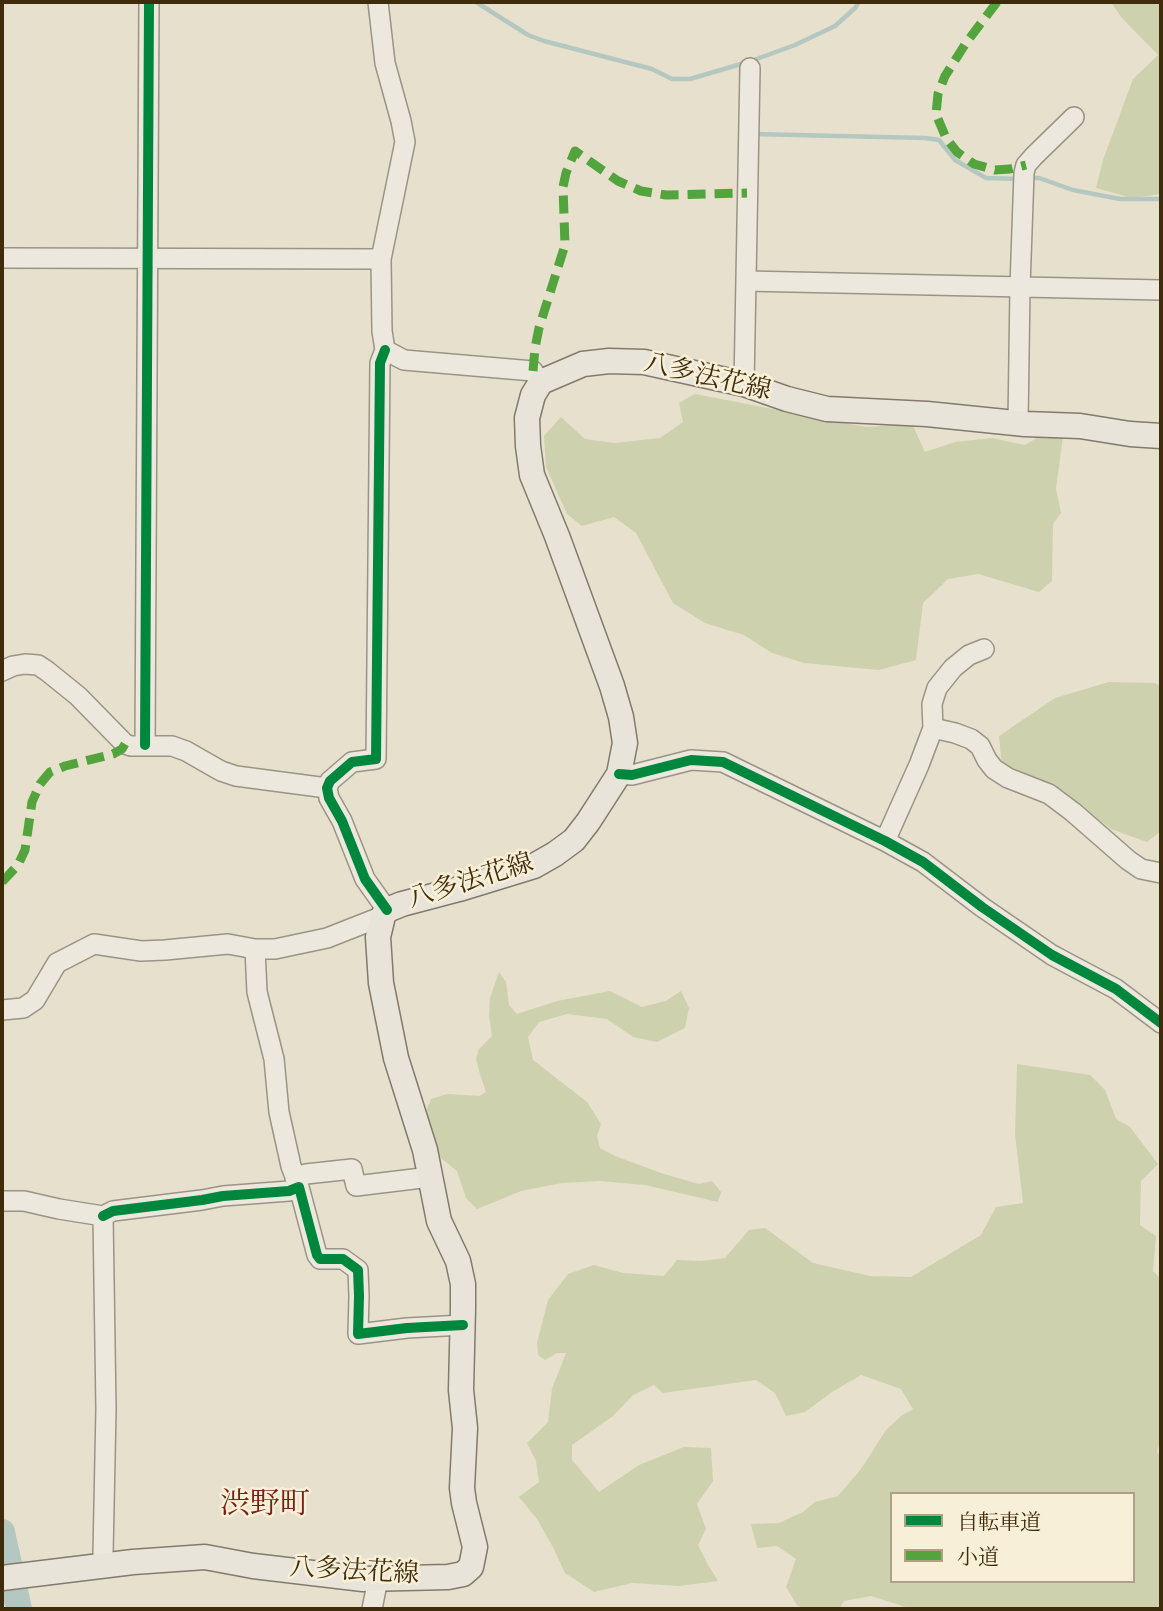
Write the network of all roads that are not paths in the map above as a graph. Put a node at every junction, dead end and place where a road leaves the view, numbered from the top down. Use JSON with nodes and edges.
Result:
{"nodes":[{"id":1,"x":149,"y":2,"type":"edge"},
{"id":2,"x":377,"y":2,"type":"edge"},
{"id":3,"x":750,"y":68,"type":"dead end"},
{"id":4,"x":1074,"y":117,"type":"dead end"},
{"id":5,"x":2,"y":258,"type":"edge"},
{"id":6,"x":148,"y":260,"type":"junction"},
{"id":7,"x":381,"y":260,"type":"junction"},
{"id":8,"x":746,"y":281,"type":"junction"},
{"id":9,"x":1020,"y":287,"type":"junction"},
{"id":10,"x":1161,"y":290,"type":"edge"},
{"id":11,"x":386,"y":350,"type":"junction"},
{"id":12,"x":541,"y":382,"type":"junction"},
{"id":13,"x":744,"y":384,"type":"junction"},
{"id":14,"x":1018,"y":424,"type":"junction"},
{"id":15,"x":1161,"y":436,"type":"edge"},
{"id":16,"x":984,"y":649,"type":"dead end"},
{"id":17,"x":2,"y":671,"type":"edge"},
{"id":18,"x":933,"y":729,"type":"junction"},
{"id":19,"x":145,"y":745,"type":"junction"},
{"id":20,"x":619,"y":774,"type":"junction"},
{"id":21,"x":327,"y":788,"type":"junction"},
{"id":22,"x":885,"y":841,"type":"junction"},
{"id":23,"x":1161,"y":873,"type":"edge"},
{"id":24,"x":385,"y":913,"type":"junction"},
{"id":25,"x":255,"y":949,"type":"junction"},
{"id":26,"x":2,"y":1010,"type":"edge"},
{"id":27,"x":1161,"y":1023,"type":"edge"},
{"id":28,"x":430,"y":1177,"type":"junction"},
{"id":29,"x":297,"y":1182,"type":"junction"},
{"id":30,"x":2,"y":1200,"type":"edge"},
{"id":31,"x":103,"y":1216,"type":"junction"},
{"id":32,"x":463,"y":1325,"type":"junction"},
{"id":33,"x":104,"y":1566,"type":"junction"},
{"id":34,"x":10,"y":1577,"type":"edge"},
{"id":35,"x":378,"y":1579,"type":"junction"},
{"id":36,"x":372,"y":1609,"type":"edge"}],
"edges":[{"from":1,"to":6,"type":"street"},
{"from":2,"to":7,"type":"street"},
{"from":3,"to":8,"type":"street"},
{"from":4,"to":9,"type":"street"},
{"from":5,"to":6,"type":"street"},
{"from":6,"to":7,"type":"street"},
{"from":6,"to":19,"type":"street"},
{"from":7,"to":11,"type":"street"},
{"from":8,"to":9,"type":"street"},
{"from":8,"to":13,"type":"street"},
{"from":9,"to":10,"type":"street"},
{"from":9,"to":14,"type":"street"},
{"from":11,"to":12,"type":"street"},
{"from":11,"to":21,"type":"street"},
{"from":12,"to":13,"type":"main road","name":"八多法花線"},
{"from":12,"to":20,"type":"main road","name":"八多法花線"},
{"from":13,"to":14,"type":"main road","name":"八多法花線"},
{"from":14,"to":15,"type":"main road","name":"八多法花線"},
{"from":16,"to":18,"type":"street"},
{"from":17,"to":19,"type":"street"},
{"from":18,"to":22,"type":"street"},
{"from":18,"to":23,"type":"street"},
{"from":19,"to":21,"type":"street"},
{"from":20,"to":22,"type":"street"},
{"from":20,"to":24,"type":"main road","name":"八多法花線"},
{"from":21,"to":24,"type":"street"},
{"from":22,"to":27,"type":"street"},
{"from":24,"to":25,"type":"street"},
{"from":24,"to":28,"type":"main road","name":"八多法花線"},
{"from":25,"to":26,"type":"street"},
{"from":25,"to":29,"type":"street"},
{"from":28,"to":29,"type":"street"},
{"from":28,"to":32,"type":"main road","name":"八多法花線"},
{"from":29,"to":31,"type":"street"},
{"from":29,"to":32,"type":"street"},
{"from":30,"to":31,"type":"street"},
{"from":31,"to":33,"type":"street"},
{"from":32,"to":35,"type":"main road","name":"八多法花線"},
{"from":33,"to":34,"type":"main road","name":"八多法花線"},
{"from":33,"to":35,"type":"main road","name":"八多法花線"},
{"from":35,"to":36,"type":"street"}]}
